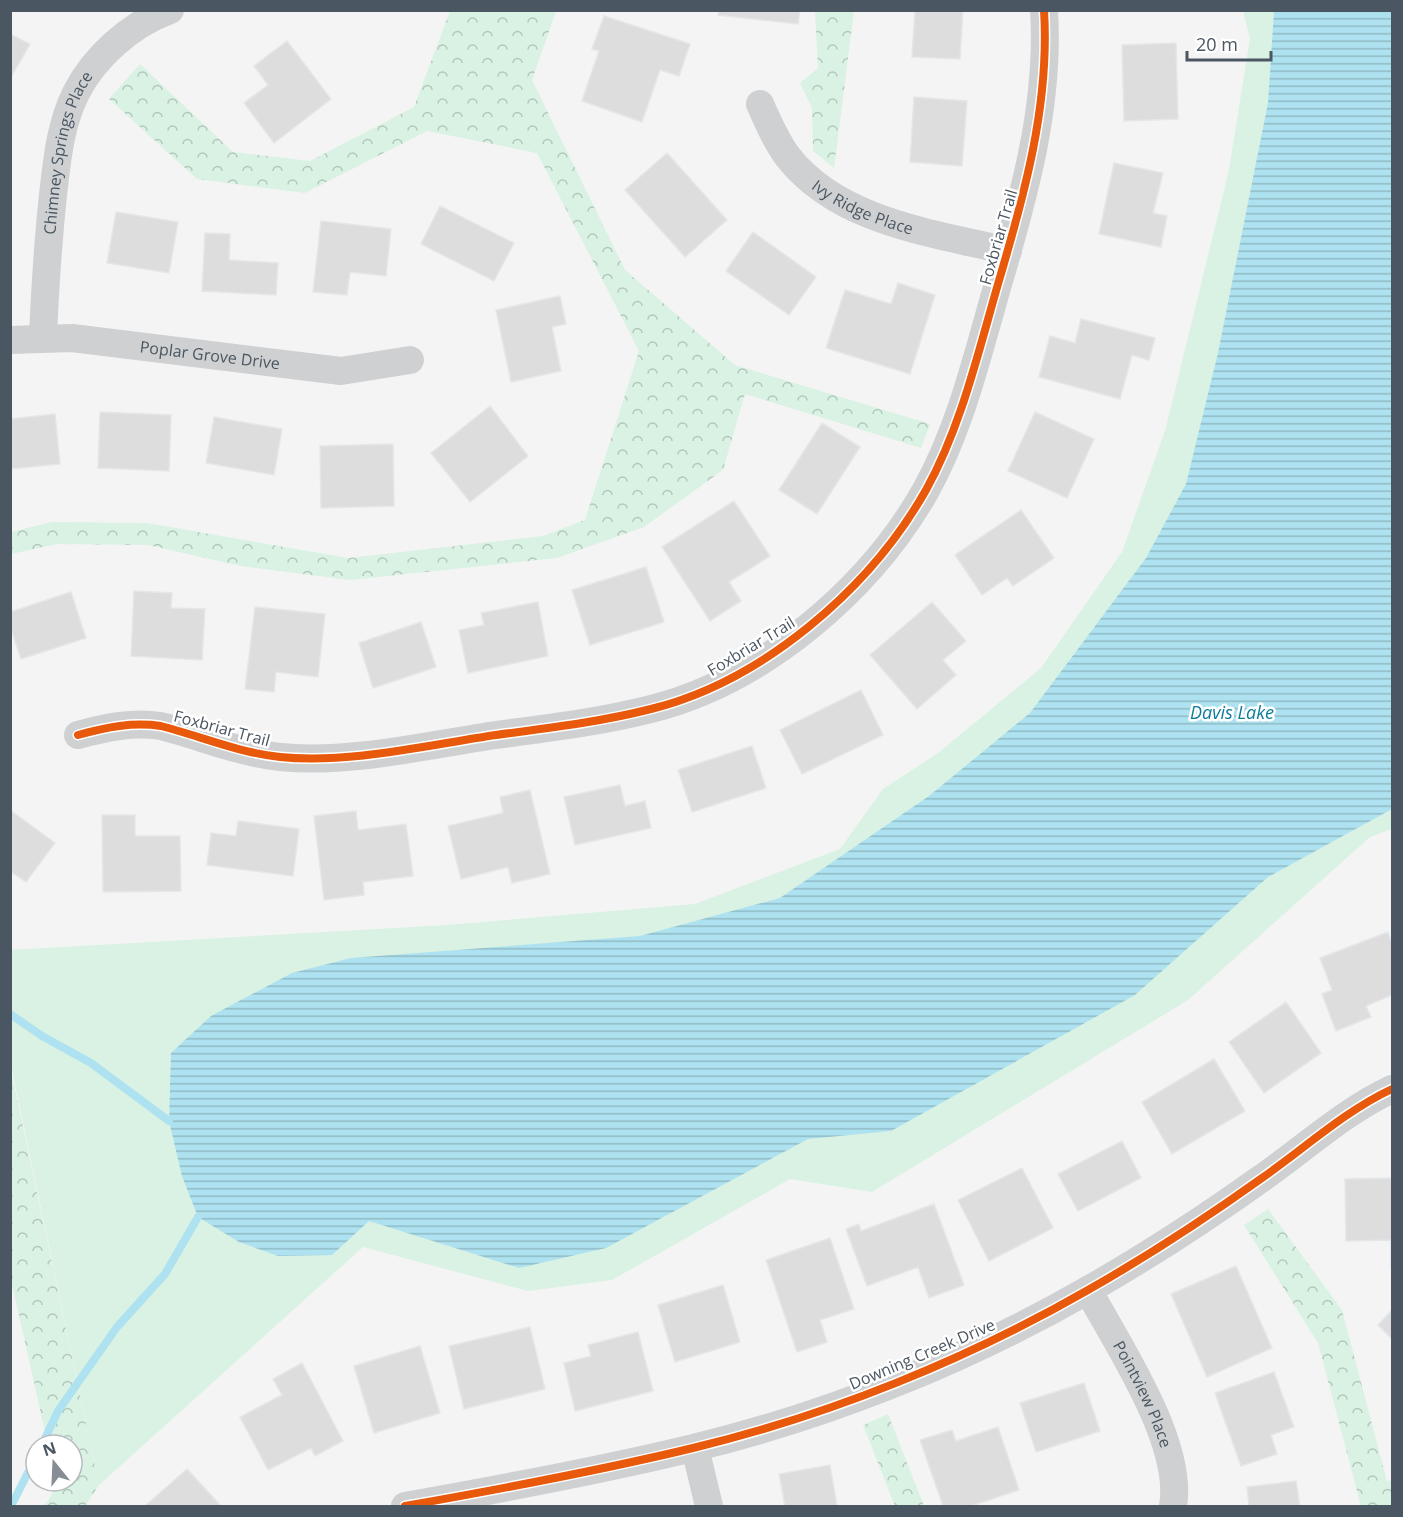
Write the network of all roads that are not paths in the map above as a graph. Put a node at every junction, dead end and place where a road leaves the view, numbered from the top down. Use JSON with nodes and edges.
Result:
{"nodes":[{"id":1,"x":170,"y":10,"type":"edge"},
{"id":2,"x":1044,"y":10,"type":"edge"},
{"id":3,"x":760,"y":104,"type":"dead end"},
{"id":4,"x":1008,"y":251,"type":"junction"},
{"id":5,"x":44,"y":336,"type":"junction"},
{"id":6,"x":10,"y":340,"type":"edge"},
{"id":7,"x":410,"y":360,"type":"dead end"},
{"id":8,"x":78,"y":735,"type":"dead end"},
{"id":9,"x":1392,"y":1089,"type":"edge"},
{"id":10,"x":1088,"y":1290,"type":"junction"},
{"id":11,"x":695,"y":1448,"type":"junction"},
{"id":12,"x":405,"y":1506,"type":"edge"},
{"id":13,"x":709,"y":1506,"type":"edge"},
{"id":14,"x":1173,"y":1506,"type":"edge"}],
"edges":[{"from":1,"to":5,"type":"street","name":"Chimney Springs Place"},
{"from":2,"to":4,"type":"street","name":"Foxbriar Trail"},
{"from":3,"to":4,"type":"street","name":"Ivy Ridge Place"},
{"from":4,"to":8,"type":"street","name":"Foxbriar Trail"},
{"from":5,"to":6,"type":"street","name":"Poplar Grove Drive"},
{"from":5,"to":7,"type":"street","name":"Poplar Grove Drive"},
{"from":9,"to":10,"type":"street","name":"Downing Creek Drive"},
{"from":10,"to":11,"type":"street","name":"Downing Creek Drive"},
{"from":10,"to":14,"type":"street","name":"Pointview Place"},
{"from":11,"to":12,"type":"street","name":"Downing Creek Drive"},
{"from":11,"to":13,"type":"street"}]}
